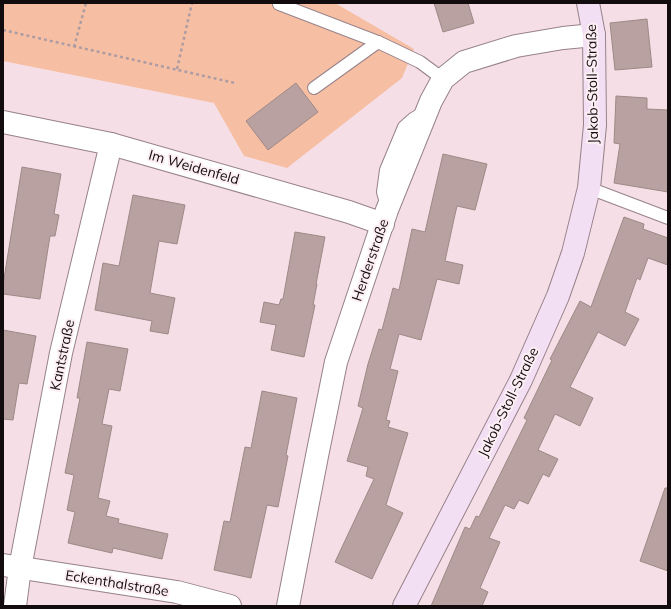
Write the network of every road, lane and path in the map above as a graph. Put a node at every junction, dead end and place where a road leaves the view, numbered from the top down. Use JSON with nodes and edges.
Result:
{"nodes":[{"id":1,"x":86,"y":3,"type":"edge"},
{"id":2,"x":192,"y":3,"type":"edge"},
{"id":3,"x":588,"y":3,"type":"edge"},
{"id":4,"x":279,"y":4,"type":"dead end"},
{"id":5,"x":3,"y":30,"type":"edge"},
{"id":6,"x":594,"y":34,"type":"junction"},
{"id":7,"x":378,"y":42,"type":"junction"},
{"id":8,"x":74,"y":47,"type":"junction"},
{"id":9,"x":177,"y":69,"type":"junction"},
{"id":10,"x":443,"y":79,"type":"junction"},
{"id":11,"x":235,"y":83,"type":"dead end"},
{"id":12,"x":314,"y":88,"type":"dead end"},
{"id":13,"x":3,"y":122,"type":"edge"},
{"id":14,"x":111,"y":144,"type":"junction"},
{"id":15,"x":589,"y":188,"type":"junction"},
{"id":16,"x":385,"y":217,"type":"junction"},
{"id":17,"x":668,"y":218,"type":"edge"},
{"id":18,"x":11,"y":566,"type":"edge"},
{"id":19,"x":15,"y":606,"type":"edge"},
{"id":20,"x":230,"y":606,"type":"edge"},
{"id":21,"x":288,"y":606,"type":"edge"},
{"id":22,"x":404,"y":606,"type":"edge"}],
"edges":[{"from":1,"to":8,"type":"path"},
{"from":2,"to":9,"type":"path"},
{"from":3,"to":6,"type":"main road","name":"Jakob-Stoll-Straße"},
{"from":4,"to":7,"type":"lane"},
{"from":5,"to":8,"type":"path"},
{"from":6,"to":10,"type":"street","name":"Herderstraße"},
{"from":6,"to":15,"type":"main road","name":"Jakob-Stoll-Straße"},
{"from":7,"to":10,"type":"lane"},
{"from":7,"to":12,"type":"lane"},
{"from":8,"to":9,"type":"path"},
{"from":9,"to":11,"type":"path"},
{"from":10,"to":16,"type":"street","name":"Herderstraße"},
{"from":13,"to":14,"type":"street","name":"Im Weidenfeld"},
{"from":14,"to":16,"type":"street","name":"Im Weidenfeld"},
{"from":14,"to":18,"type":"street","name":"Kantstraße"},
{"from":15,"to":17,"type":"lane"},
{"from":15,"to":22,"type":"main road","name":"Jakob-Stoll-Straße"},
{"from":16,"to":21,"type":"street","name":"Herderstraße"},
{"from":18,"to":19,"type":"street","name":"Kantstraße"},
{"from":18,"to":20,"type":"street","name":"Eckenthalstraße"}]}
